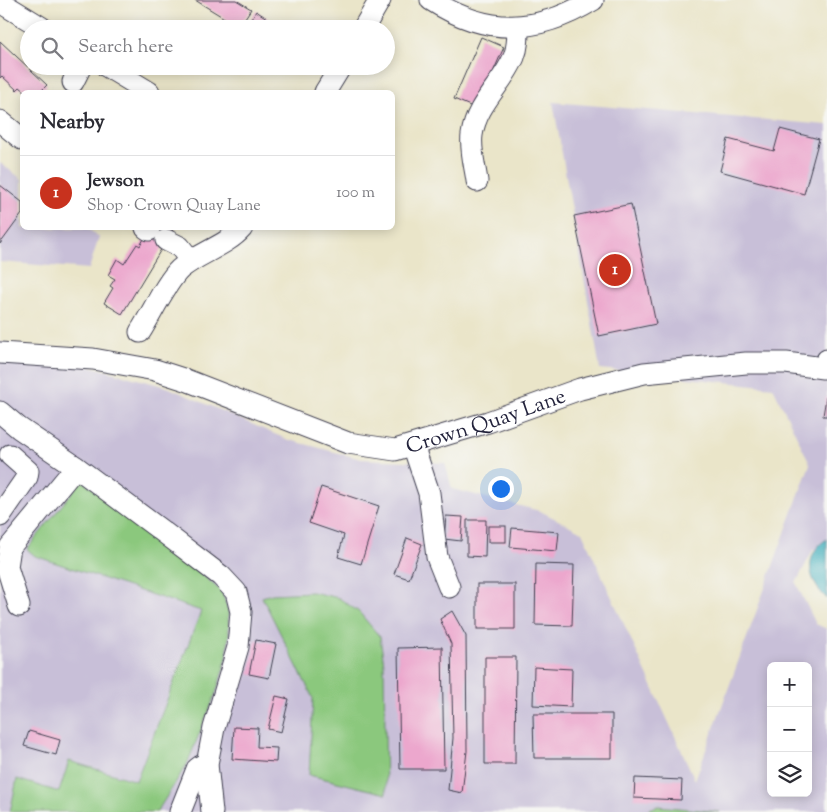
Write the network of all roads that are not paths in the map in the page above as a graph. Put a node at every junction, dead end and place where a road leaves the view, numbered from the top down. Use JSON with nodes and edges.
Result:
{"nodes":[{"id":1,"x":431,"y":0,"type":"edge"},
{"id":2,"x":593,"y":0,"type":"edge"},
{"id":3,"x":377,"y":1,"type":"edge"},
{"id":4,"x":0,"y":2,"type":"edge"},
{"id":5,"x":29,"y":20,"type":"edge"},
{"id":6,"x":368,"y":20,"type":"edge"},
{"id":7,"x":518,"y":26,"type":"junction"},
{"id":8,"x":121,"y":75,"type":"edge"},
{"id":9,"x":335,"y":75,"type":"edge"},
{"id":10,"x":146,"y":90,"type":"edge"},
{"id":11,"x":326,"y":90,"type":"edge"},
{"id":12,"x":0,"y":121,"type":"edge"},
{"id":13,"x":20,"y":137,"type":"edge"},
{"id":14,"x":477,"y":181,"type":"dead end"},
{"id":15,"x":240,"y":230,"type":"edge"},
{"id":16,"x":154,"y":232,"type":"edge"},
{"id":17,"x":191,"y":260,"type":"junction"},
{"id":18,"x":140,"y":332,"type":"dead end"},
{"id":19,"x":0,"y":353,"type":"edge"},
{"id":20,"x":827,"y":360,"type":"edge"},
{"id":21,"x":0,"y":412,"type":"edge"},
{"id":22,"x":414,"y":445,"type":"junction"},
{"id":23,"x":10,"y":455,"type":"dead end"},
{"id":24,"x":76,"y":467,"type":"junction"},
{"id":25,"x":4,"y":504,"type":"edge"},
{"id":26,"x":448,"y":587,"type":"dead end"},
{"id":27,"x":19,"y":606,"type":"dead end"},
{"id":28,"x":207,"y":764,"type":"junction"},
{"id":29,"x":180,"y":812,"type":"edge"},
{"id":30,"x":212,"y":812,"type":"edge"}],
"edges":[{"from":1,"to":7,"type":"street"},
{"from":2,"to":7,"type":"street"},
{"from":3,"to":6,"type":"street"},
{"from":4,"to":5,"type":"street"},
{"from":7,"to":14,"type":"street"},
{"from":8,"to":10,"type":"street"},
{"from":9,"to":11,"type":"street"},
{"from":12,"to":13,"type":"street"},
{"from":15,"to":17,"type":"street"},
{"from":16,"to":17,"type":"street"},
{"from":17,"to":18,"type":"street"},
{"from":19,"to":22,"type":"street","name":"Crown Quay Lane"},
{"from":20,"to":22,"type":"street","name":"Crown Quay Lane"},
{"from":21,"to":24,"type":"street"},
{"from":22,"to":26,"type":"street"},
{"from":23,"to":25,"type":"street"},
{"from":24,"to":27,"type":"street"},
{"from":24,"to":28,"type":"street"},
{"from":28,"to":29,"type":"street"},
{"from":28,"to":30,"type":"street"}]}
